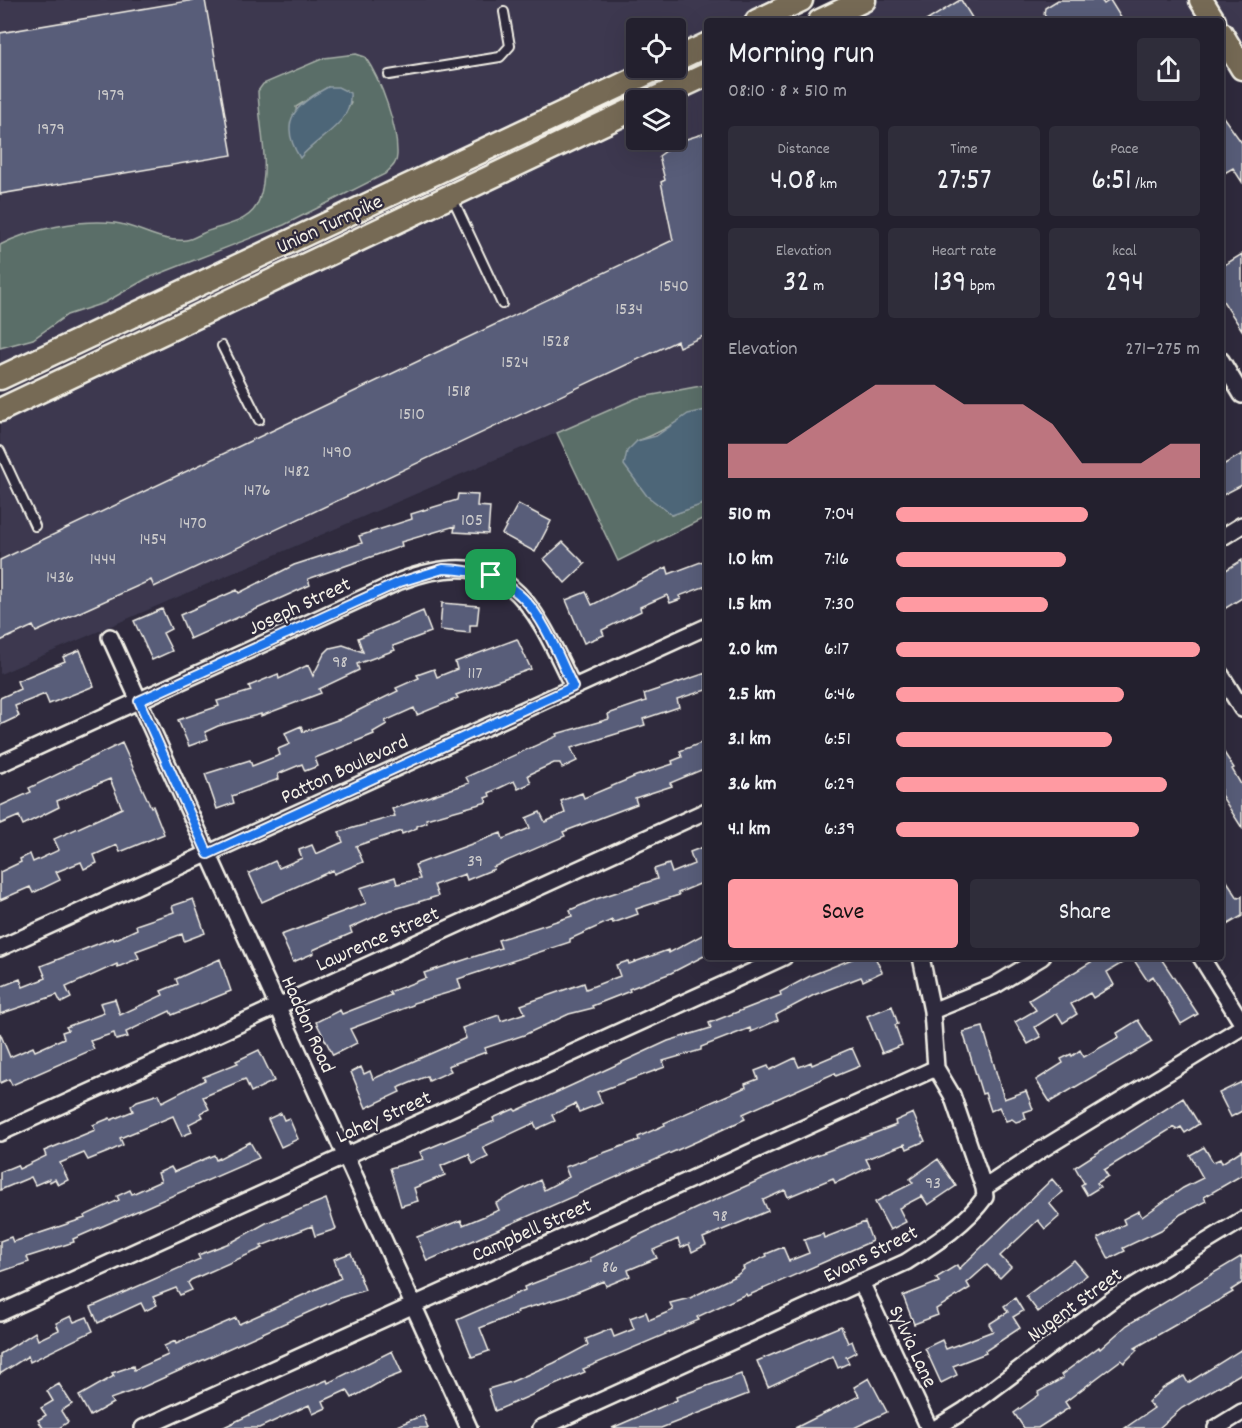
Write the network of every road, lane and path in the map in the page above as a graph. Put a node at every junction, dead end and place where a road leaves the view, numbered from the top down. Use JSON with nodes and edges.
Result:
{"nodes":[{"id":1,"x":801,"y":0,"type":"edge"},
{"id":2,"x":864,"y":0,"type":"edge"},
{"id":3,"x":1201,"y":0,"type":"edge"},
{"id":4,"x":504,"y":12,"type":"dead end"},
{"id":5,"x":763,"y":18,"type":"edge"},
{"id":6,"x":826,"y":18,"type":"edge"},
{"id":7,"x":1212,"y":18,"type":"edge"},
{"id":8,"x":1224,"y":39,"type":"edge"},
{"id":9,"x":704,"y":46,"type":"edge"},
{"id":10,"x":686,"y":55,"type":"edge"},
{"id":11,"x":1242,"y":68,"type":"edge"},
{"id":12,"x":389,"y":75,"type":"dead end"},
{"id":13,"x":704,"y":76,"type":"edge"},
{"id":14,"x":637,"y":78,"type":"edge"},
{"id":15,"x":674,"y":90,"type":"edge"},
{"id":16,"x":626,"y":113,"type":"edge"},
{"id":17,"x":439,"y":171,"type":"junction"},
{"id":18,"x":451,"y":196,"type":"junction"},
{"id":19,"x":502,"y":303,"type":"dead end"},
{"id":20,"x":222,"y":346,"type":"dead end"},
{"id":21,"x":1224,"y":365,"type":"edge"},
{"id":22,"x":0,"y":378,"type":"edge"},
{"id":23,"x":1242,"y":394,"type":"edge"},
{"id":24,"x":0,"y":410,"type":"edge"},
{"id":25,"x":259,"y":420,"type":"dead end"},
{"id":26,"x":0,"y":451,"type":"edge"},
{"id":27,"x":1242,"y":525,"type":"edge"},
{"id":28,"x":34,"y":526,"type":"dead end"},
{"id":29,"x":1224,"y":536,"type":"edge"},
{"id":30,"x":704,"y":628,"type":"edge"},
{"id":31,"x":110,"y":638,"type":"dead end"},
{"id":32,"x":1224,"y":680,"type":"edge"},
{"id":33,"x":573,"y":687,"type":"junction"},
{"id":34,"x":139,"y":701,"type":"junction"},
{"id":35,"x":1242,"y":709,"type":"edge"},
{"id":36,"x":0,"y":764,"type":"edge"},
{"id":37,"x":704,"y":812,"type":"edge"},
{"id":38,"x":208,"y":854,"type":"junction"},
{"id":39,"x":0,"y":948,"type":"edge"},
{"id":40,"x":776,"y":960,"type":"edge"},
{"id":41,"x":922,"y":960,"type":"edge"},
{"id":42,"x":1037,"y":960,"type":"edge"},
{"id":43,"x":1204,"y":960,"type":"edge"},
{"id":44,"x":278,"y":1006,"type":"junction"},
{"id":45,"x":932,"y":1011,"type":"junction"},
{"id":46,"x":1242,"y":1025,"type":"edge"},
{"id":47,"x":936,"y":1068,"type":"junction"},
{"id":48,"x":0,"y":1133,"type":"edge"},
{"id":49,"x":345,"y":1156,"type":"junction"},
{"id":50,"x":984,"y":1188,"type":"junction"},
{"id":51,"x":1242,"y":1220,"type":"edge"},
{"id":52,"x":861,"y":1282,"type":"junction"},
{"id":53,"x":413,"y":1306,"type":"junction"},
{"id":54,"x":0,"y":1313,"type":"edge"},
{"id":55,"x":1242,"y":1412,"type":"edge"},
{"id":56,"x":143,"y":1428,"type":"edge"},
{"id":57,"x":469,"y":1428,"type":"edge"},
{"id":58,"x":541,"y":1428,"type":"edge"},
{"id":59,"x":929,"y":1428,"type":"edge"},
{"id":60,"x":936,"y":1428,"type":"edge"},
{"id":61,"x":1216,"y":1428,"type":"edge"}],
"edges":[{"from":1,"to":5,"type":"main road"},
{"from":2,"to":6,"type":"main road"},
{"from":3,"to":7,"type":"main road"},
{"from":4,"to":12,"type":"lane"},
{"from":8,"to":11,"type":"main road"},
{"from":9,"to":10,"type":"main road"},
{"from":13,"to":15,"type":"main road"},
{"from":14,"to":17,"type":"main road","name":"Union Turnpike"},
{"from":16,"to":18,"type":"main road","name":"Union Turnpike"},
{"from":17,"to":18,"type":"street"},
{"from":17,"to":22,"type":"main road","name":"Union Turnpike"},
{"from":18,"to":19,"type":"lane"},
{"from":18,"to":24,"type":"main road","name":"Union Turnpike"},
{"from":20,"to":25,"type":"lane"},
{"from":21,"to":23,"type":"street"},
{"from":26,"to":28,"type":"lane"},
{"from":27,"to":29,"type":"street"},
{"from":30,"to":33,"type":"street","name":"Patton Boulevard"},
{"from":31,"to":34,"type":"street","name":"Haddon Road"},
{"from":32,"to":35,"type":"street"},
{"from":33,"to":34,"type":"street","name":"Joseph Street"},
{"from":33,"to":38,"type":"street","name":"Patton Boulevard"},
{"from":34,"to":36,"type":"street","name":"Joseph Street"},
{"from":34,"to":38,"type":"street","name":"Haddon Road"},
{"from":37,"to":44,"type":"street","name":"Lawrence Street"},
{"from":38,"to":39,"type":"street","name":"Patton Boulevard"},
{"from":38,"to":44,"type":"street","name":"Haddon Road"},
{"from":40,"to":49,"type":"street","name":"Lahey Street"},
{"from":41,"to":45,"type":"street"},
{"from":42,"to":45,"type":"street"},
{"from":43,"to":46,"type":"street"},
{"from":44,"to":48,"type":"street","name":"Lawrence Street"},
{"from":44,"to":49,"type":"street","name":"Haddon Road"},
{"from":45,"to":47,"type":"street"},
{"from":46,"to":50,"type":"street"},
{"from":47,"to":50,"type":"street"},
{"from":47,"to":53,"type":"street","name":"Campbell Street"},
{"from":49,"to":53,"type":"street","name":"Haddon Road"},
{"from":49,"to":54,"type":"street","name":"Lahey Street"},
{"from":50,"to":52,"type":"street","name":"Evans Street"},
{"from":51,"to":60,"type":"street","name":"Nugent Street"},
{"from":52,"to":58,"type":"street","name":"Evans Street"},
{"from":52,"to":59,"type":"street","name":"Sylvia Lane"},
{"from":53,"to":56,"type":"street","name":"Campbell Street"},
{"from":53,"to":57,"type":"street","name":"Haddon Road"},
{"from":55,"to":61,"type":"street"}]}
